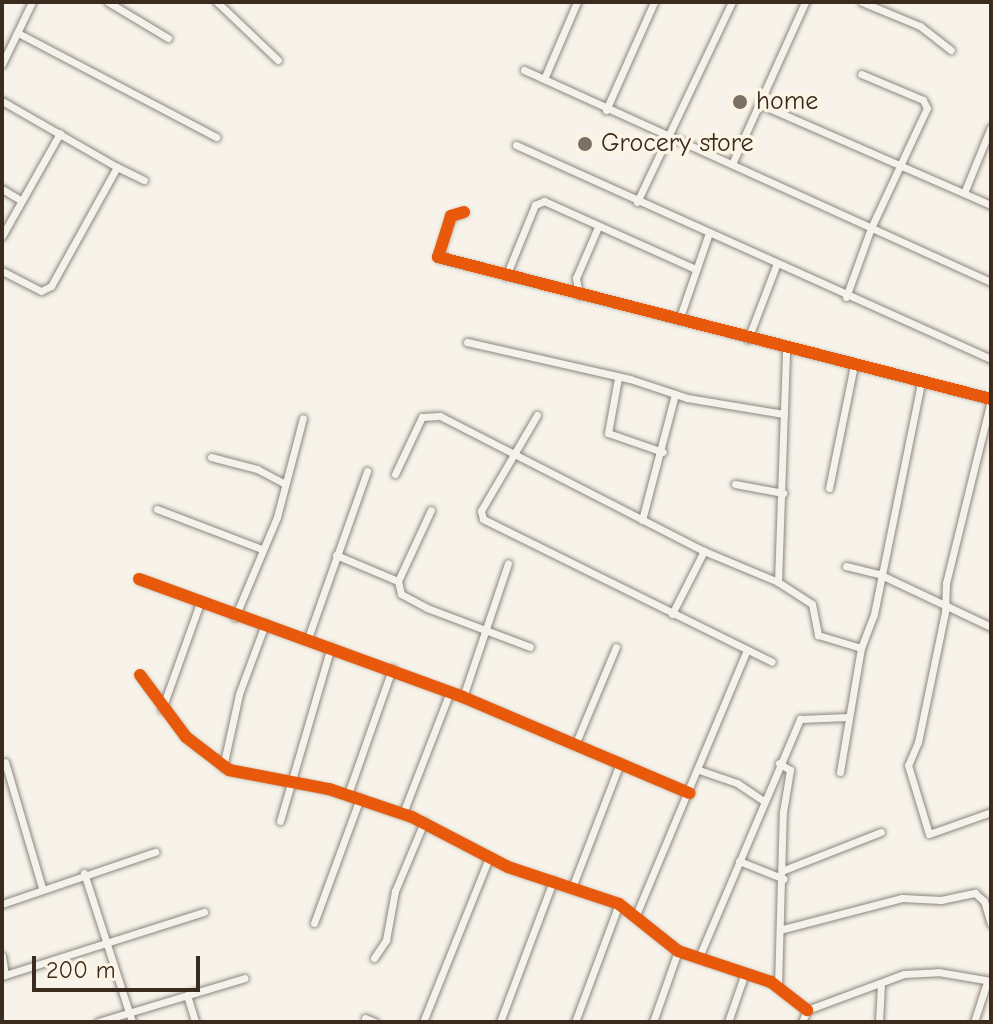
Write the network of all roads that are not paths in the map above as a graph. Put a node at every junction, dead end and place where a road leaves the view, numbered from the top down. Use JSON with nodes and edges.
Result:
{"nodes":[{"id":1,"x":32,"y":2,"type":"edge"},
{"id":2,"x":217,"y":2,"type":"edge"},
{"id":3,"x":577,"y":2,"type":"edge"},
{"id":4,"x":654,"y":2,"type":"edge"},
{"id":5,"x":732,"y":2,"type":"edge"},
{"id":6,"x":805,"y":2,"type":"edge"},
{"id":7,"x":862,"y":2,"type":"edge"},
{"id":8,"x":105,"y":3,"type":"edge"},
{"id":9,"x":18,"y":33,"type":"junction"},
{"id":10,"x":168,"y":38,"type":"dead end"},
{"id":11,"x":951,"y":50,"type":"dead end"},
{"id":12,"x":278,"y":60,"type":"dead end"},
{"id":13,"x":2,"y":64,"type":"edge"},
{"id":14,"x":524,"y":70,"type":"dead end"},
{"id":15,"x":861,"y":74,"type":"dead end"},
{"id":16,"x":544,"y":79,"type":"junction"},
{"id":17,"x":2,"y":101,"type":"edge"},
{"id":18,"x":762,"y":105,"type":"junction"},
{"id":19,"x":606,"y":110,"type":"junction"},
{"id":20,"x":991,"y":127,"type":"edge"},
{"id":21,"x":60,"y":133,"type":"junction"},
{"id":22,"x":216,"y":137,"type":"dead end"},
{"id":23,"x":669,"y":138,"type":"junction"},
{"id":24,"x":516,"y":145,"type":"dead end"},
{"id":25,"x":732,"y":164,"type":"junction"},
{"id":26,"x":117,"y":167,"type":"junction"},
{"id":27,"x":899,"y":167,"type":"junction"},
{"id":28,"x":144,"y":180,"type":"dead end"},
{"id":29,"x":2,"y":189,"type":"edge"},
{"id":30,"x":964,"y":193,"type":"junction"},
{"id":31,"x":20,"y":200,"type":"junction"},
{"id":32,"x":637,"y":202,"type":"junction"},
{"id":33,"x":991,"y":205,"type":"edge"},
{"id":34,"x":464,"y":212,"type":"dead end"},
{"id":35,"x":598,"y":227,"type":"junction"},
{"id":36,"x":871,"y":228,"type":"junction"},
{"id":37,"x":709,"y":233,"type":"junction"},
{"id":38,"x":2,"y":236,"type":"edge"},
{"id":39,"x":777,"y":263,"type":"junction"},
{"id":40,"x":695,"y":269,"type":"junction"},
{"id":41,"x":2,"y":271,"type":"edge"},
{"id":42,"x":506,"y":276,"type":"junction"},
{"id":43,"x":991,"y":282,"type":"edge"},
{"id":44,"x":579,"y":295,"type":"junction"},
{"id":45,"x":846,"y":297,"type":"junction"},
{"id":46,"x":679,"y":320,"type":"junction"},
{"id":47,"x":748,"y":339,"type":"junction"},
{"id":48,"x":467,"y":342,"type":"dead end"},
{"id":49,"x":786,"y":348,"type":"junction"},
{"id":50,"x":991,"y":359,"type":"edge"},
{"id":51,"x":854,"y":365,"type":"junction"},
{"id":52,"x":618,"y":378,"type":"junction"},
{"id":53,"x":921,"y":382,"type":"junction"},
{"id":54,"x":675,"y":394,"type":"junction"},
{"id":55,"x":991,"y":400,"type":"edge"},
{"id":56,"x":784,"y":414,"type":"junction"},
{"id":57,"x":537,"y":415,"type":"dead end"},
{"id":58,"x":303,"y":418,"type":"dead end"},
{"id":59,"x":663,"y":452,"type":"junction"},
{"id":60,"x":514,"y":456,"type":"junction"},
{"id":61,"x":211,"y":457,"type":"dead end"},
{"id":62,"x":367,"y":471,"type":"dead end"},
{"id":63,"x":395,"y":474,"type":"dead end"},
{"id":64,"x":285,"y":484,"type":"junction"},
{"id":65,"x":735,"y":484,"type":"dead end"},
{"id":66,"x":829,"y":488,"type":"dead end"},
{"id":67,"x":783,"y":493,"type":"junction"},
{"id":68,"x":157,"y":509,"type":"dead end"},
{"id":69,"x":431,"y":510,"type":"dead end"},
{"id":70,"x":642,"y":520,"type":"junction"},
{"id":71,"x":262,"y":549,"type":"junction"},
{"id":72,"x":704,"y":551,"type":"junction"},
{"id":73,"x":336,"y":555,"type":"junction"},
{"id":74,"x":508,"y":563,"type":"dead end"},
{"id":75,"x":846,"y":566,"type":"dead end"},
{"id":76,"x":879,"y":574,"type":"junction"},
{"id":77,"x":139,"y":579,"type":"dead end"},
{"id":78,"x":398,"y":581,"type":"junction"},
{"id":79,"x":778,"y":582,"type":"junction"},
{"id":80,"x":200,"y":603,"type":"junction"},
{"id":81,"x":946,"y":608,"type":"junction"},
{"id":82,"x":242,"y":610,"type":"junction"},
{"id":83,"x":672,"y":614,"type":"junction"},
{"id":84,"x":235,"y":617,"type":"junction"},
{"id":85,"x":246,"y":620,"type":"junction"},
{"id":86,"x":265,"y":624,"type":"junction"},
{"id":87,"x":991,"y":627,"type":"edge"},
{"id":88,"x":485,"y":629,"type":"junction"},
{"id":89,"x":308,"y":638,"type":"junction"},
{"id":90,"x":331,"y":647,"type":"junction"},
{"id":91,"x":530,"y":647,"type":"dead end"},
{"id":92,"x":616,"y":647,"type":"dead end"},
{"id":93,"x":861,"y":648,"type":"junction"},
{"id":94,"x":747,"y":650,"type":"junction"},
{"id":95,"x":772,"y":662,"type":"dead end"},
{"id":96,"x":392,"y":669,"type":"junction"},
{"id":97,"x":140,"y":675,"type":"dead end"},
{"id":98,"x":450,"y":692,"type":"junction"},
{"id":99,"x":463,"y":697,"type":"junction"},
{"id":100,"x":162,"y":709,"type":"junction"},
{"id":101,"x":848,"y":717,"type":"junction"},
{"id":102,"x":575,"y":745,"type":"junction"},
{"id":103,"x":5,"y":762,"type":"dead end"},
{"id":104,"x":620,"y":763,"type":"junction"},
{"id":105,"x":779,"y":763,"type":"junction"},
{"id":106,"x":223,"y":767,"type":"junction"},
{"id":107,"x":699,"y":770,"type":"junction"},
{"id":108,"x":840,"y":772,"type":"dead end"},
{"id":109,"x":290,"y":782,"type":"junction"},
{"id":110,"x":689,"y":793,"type":"junction"},
{"id":111,"x":348,"y":794,"type":"junction"},
{"id":112,"x":360,"y":798,"type":"junction"},
{"id":113,"x":764,"y":801,"type":"junction"},
{"id":114,"x":991,"y":812,"type":"edge"},
{"id":115,"x":403,"y":813,"type":"junction"},
{"id":116,"x":280,"y":821,"type":"dead end"},
{"id":117,"x":424,"y":822,"type":"junction"},
{"id":118,"x":881,"y":832,"type":"dead end"},
{"id":119,"x":155,"y":852,"type":"dead end"},
{"id":120,"x":489,"y":858,"type":"junction"},
{"id":121,"x":739,"y":861,"type":"junction"},
{"id":122,"x":84,"y":873,"type":"junction"},
{"id":123,"x":784,"y":874,"type":"junction"},
{"id":124,"x":553,"y":881,"type":"junction"},
{"id":125,"x":573,"y":885,"type":"junction"},
{"id":126,"x":42,"y":888,"type":"junction"},
{"id":127,"x":2,"y":904,"type":"edge"},
{"id":128,"x":619,"y":904,"type":"junction"},
{"id":129,"x":204,"y":912,"type":"dead end"},
{"id":130,"x":636,"y":915,"type":"junction"},
{"id":131,"x":314,"y":923,"type":"dead end"},
{"id":132,"x":991,"y":924,"type":"edge"},
{"id":133,"x":783,"y":929,"type":"junction"},
{"id":134,"x":109,"y":945,"type":"junction"},
{"id":135,"x":678,"y":951,"type":"junction"},
{"id":136,"x":2,"y":956,"type":"edge"},
{"id":137,"x":699,"y":957,"type":"junction"},
{"id":138,"x":374,"y":958,"type":"dead end"},
{"id":139,"x":745,"y":973,"type":"junction"},
{"id":140,"x":4,"y":976,"type":"edge"},
{"id":141,"x":245,"y":978,"type":"dead end"},
{"id":142,"x":989,"y":982,"type":"edge"},
{"id":143,"x":881,"y":984,"type":"junction"},
{"id":144,"x":778,"y":986,"type":"junction"},
{"id":145,"x":187,"y":995,"type":"junction"},
{"id":146,"x":807,"y":1010,"type":"junction"},
{"id":147,"x":129,"y":1011,"type":"junction"},
{"id":148,"x":365,"y":1018,"type":"dead end"},
{"id":149,"x":98,"y":1022,"type":"edge"},
{"id":150,"x":132,"y":1022,"type":"edge"},
{"id":151,"x":195,"y":1022,"type":"edge"},
{"id":152,"x":375,"y":1022,"type":"edge"},
{"id":153,"x":423,"y":1022,"type":"edge"},
{"id":154,"x":500,"y":1022,"type":"edge"},
{"id":155,"x":575,"y":1022,"type":"edge"},
{"id":156,"x":653,"y":1022,"type":"edge"},
{"id":157,"x":728,"y":1022,"type":"edge"},
{"id":158,"x":802,"y":1022,"type":"edge"},
{"id":159,"x":879,"y":1022,"type":"edge"},
{"id":160,"x":974,"y":1022,"type":"edge"}],
"edges":[{"from":1,"to":9,"type":"street"},
{"from":2,"to":12,"type":"street"},
{"from":3,"to":16,"type":"street"},
{"from":4,"to":19,"type":"street"},
{"from":5,"to":23,"type":"street"},
{"from":6,"to":18,"type":"street"},
{"from":7,"to":11,"type":"street"},
{"from":8,"to":10,"type":"street"},
{"from":9,"to":13,"type":"street"},
{"from":9,"to":22,"type":"street"},
{"from":14,"to":16,"type":"street"},
{"from":15,"to":27,"type":"street"},
{"from":16,"to":19,"type":"street"},
{"from":17,"to":21,"type":"street"},
{"from":18,"to":25,"type":"street"},
{"from":18,"to":27,"type":"street"},
{"from":19,"to":23,"type":"street"},
{"from":20,"to":30,"type":"street"},
{"from":21,"to":26,"type":"street"},
{"from":21,"to":31,"type":"street"},
{"from":23,"to":25,"type":"street"},
{"from":23,"to":32,"type":"street"},
{"from":24,"to":32,"type":"street"},
{"from":25,"to":36,"type":"street"},
{"from":26,"to":28,"type":"street"},
{"from":26,"to":41,"type":"street"},
{"from":27,"to":30,"type":"street"},
{"from":27,"to":36,"type":"street"},
{"from":29,"to":31,"type":"street"},
{"from":30,"to":33,"type":"street"},
{"from":31,"to":38,"type":"street"},
{"from":32,"to":37,"type":"street"},
{"from":34,"to":42,"type":"street"},
{"from":35,"to":40,"type":"street"},
{"from":35,"to":42,"type":"street"},
{"from":35,"to":44,"type":"street"},
{"from":36,"to":43,"type":"street"},
{"from":36,"to":45,"type":"street"},
{"from":37,"to":39,"type":"street"},
{"from":37,"to":40,"type":"street"},
{"from":39,"to":45,"type":"street"},
{"from":39,"to":47,"type":"street"},
{"from":40,"to":46,"type":"street"},
{"from":42,"to":44,"type":"street"},
{"from":44,"to":46,"type":"street"},
{"from":45,"to":50,"type":"street"},
{"from":46,"to":47,"type":"street"},
{"from":47,"to":49,"type":"street"},
{"from":48,"to":52,"type":"street"},
{"from":49,"to":51,"type":"street"},
{"from":49,"to":56,"type":"street"},
{"from":51,"to":53,"type":"street"},
{"from":51,"to":66,"type":"street"},
{"from":52,"to":54,"type":"street"},
{"from":52,"to":59,"type":"street"},
{"from":53,"to":55,"type":"street"},
{"from":53,"to":76,"type":"street"},
{"from":54,"to":56,"type":"street"},
{"from":54,"to":59,"type":"street"},
{"from":55,"to":81,"type":"street"},
{"from":56,"to":67,"type":"street"},
{"from":57,"to":60,"type":"street"},
{"from":58,"to":64,"type":"street"},
{"from":59,"to":70,"type":"street"},
{"from":60,"to":63,"type":"street"},
{"from":60,"to":70,"type":"street"},
{"from":60,"to":83,"type":"street"},
{"from":61,"to":64,"type":"street"},
{"from":62,"to":73,"type":"street"},
{"from":64,"to":71,"type":"street"},
{"from":65,"to":67,"type":"street"},
{"from":67,"to":79,"type":"street"},
{"from":68,"to":71,"type":"street"},
{"from":69,"to":78,"type":"street"},
{"from":70,"to":72,"type":"street"},
{"from":71,"to":82,"type":"street"},
{"from":72,"to":79,"type":"street"},
{"from":72,"to":83,"type":"street"},
{"from":73,"to":78,"type":"street"},
{"from":73,"to":89,"type":"street"},
{"from":74,"to":88,"type":"street"},
{"from":75,"to":76,"type":"street"},
{"from":76,"to":81,"type":"street"},
{"from":76,"to":93,"type":"street"},
{"from":77,"to":80,"type":"street"},
{"from":78,"to":88,"type":"street"},
{"from":79,"to":93,"type":"street"},
{"from":80,"to":84,"type":"street"},
{"from":80,"to":100,"type":"street"},
{"from":81,"to":87,"type":"street"},
{"from":81,"to":114,"type":"street"},
{"from":82,"to":84,"type":"street"},
{"from":82,"to":85,"type":"street"},
{"from":83,"to":94,"type":"street"},
{"from":84,"to":85,"type":"street"},
{"from":85,"to":86,"type":"street"},
{"from":86,"to":89,"type":"street"},
{"from":86,"to":106,"type":"street"},
{"from":88,"to":91,"type":"street"},
{"from":88,"to":99,"type":"street"},
{"from":89,"to":90,"type":"street"},
{"from":90,"to":96,"type":"street"},
{"from":90,"to":109,"type":"street"},
{"from":92,"to":102,"type":"street"},
{"from":93,"to":101,"type":"street"},
{"from":94,"to":95,"type":"street"},
{"from":94,"to":107,"type":"street"},
{"from":96,"to":98,"type":"street"},
{"from":96,"to":111,"type":"street"},
{"from":97,"to":100,"type":"street"},
{"from":98,"to":99,"type":"street"},
{"from":98,"to":115,"type":"street"},
{"from":99,"to":102,"type":"street"},
{"from":100,"to":106,"type":"street"},
{"from":101,"to":105,"type":"street"},
{"from":101,"to":108,"type":"street"},
{"from":102,"to":104,"type":"street"},
{"from":103,"to":126,"type":"street"},
{"from":104,"to":110,"type":"street"},
{"from":104,"to":125,"type":"street"},
{"from":105,"to":113,"type":"street"},
{"from":105,"to":123,"type":"street"},
{"from":106,"to":109,"type":"street"},
{"from":107,"to":110,"type":"street"},
{"from":107,"to":113,"type":"street"},
{"from":109,"to":111,"type":"street"},
{"from":109,"to":116,"type":"street"},
{"from":110,"to":130,"type":"street"},
{"from":111,"to":112,"type":"street"},
{"from":112,"to":115,"type":"street"},
{"from":112,"to":131,"type":"street"},
{"from":113,"to":121,"type":"street"},
{"from":115,"to":117,"type":"street"},
{"from":117,"to":120,"type":"street"},
{"from":117,"to":138,"type":"street"},
{"from":118,"to":123,"type":"street"},
{"from":119,"to":122,"type":"street"},
{"from":120,"to":124,"type":"street"},
{"from":120,"to":153,"type":"street"},
{"from":121,"to":123,"type":"street"},
{"from":121,"to":137,"type":"street"},
{"from":122,"to":126,"type":"street"},
{"from":122,"to":134,"type":"street"},
{"from":123,"to":133,"type":"street"},
{"from":124,"to":125,"type":"street"},
{"from":124,"to":154,"type":"street"},
{"from":125,"to":128,"type":"street"},
{"from":126,"to":127,"type":"street"},
{"from":128,"to":130,"type":"street"},
{"from":128,"to":155,"type":"street"},
{"from":129,"to":134,"type":"street"},
{"from":130,"to":135,"type":"street"},
{"from":132,"to":133,"type":"street"},
{"from":133,"to":144,"type":"street"},
{"from":134,"to":140,"type":"street"},
{"from":134,"to":147,"type":"street"},
{"from":135,"to":137,"type":"street"},
{"from":135,"to":156,"type":"street"},
{"from":136,"to":140,"type":"street"},
{"from":137,"to":139,"type":"street"},
{"from":139,"to":144,"type":"street"},
{"from":139,"to":157,"type":"street"},
{"from":141,"to":145,"type":"street"},
{"from":142,"to":143,"type":"street"},
{"from":142,"to":160,"type":"street"},
{"from":143,"to":146,"type":"street"},
{"from":143,"to":159,"type":"street"},
{"from":144,"to":146,"type":"street"},
{"from":145,"to":147,"type":"street"},
{"from":145,"to":151,"type":"street"},
{"from":146,"to":158,"type":"street"},
{"from":147,"to":149,"type":"street"},
{"from":147,"to":150,"type":"street"},
{"from":148,"to":152,"type":"street"}]}
